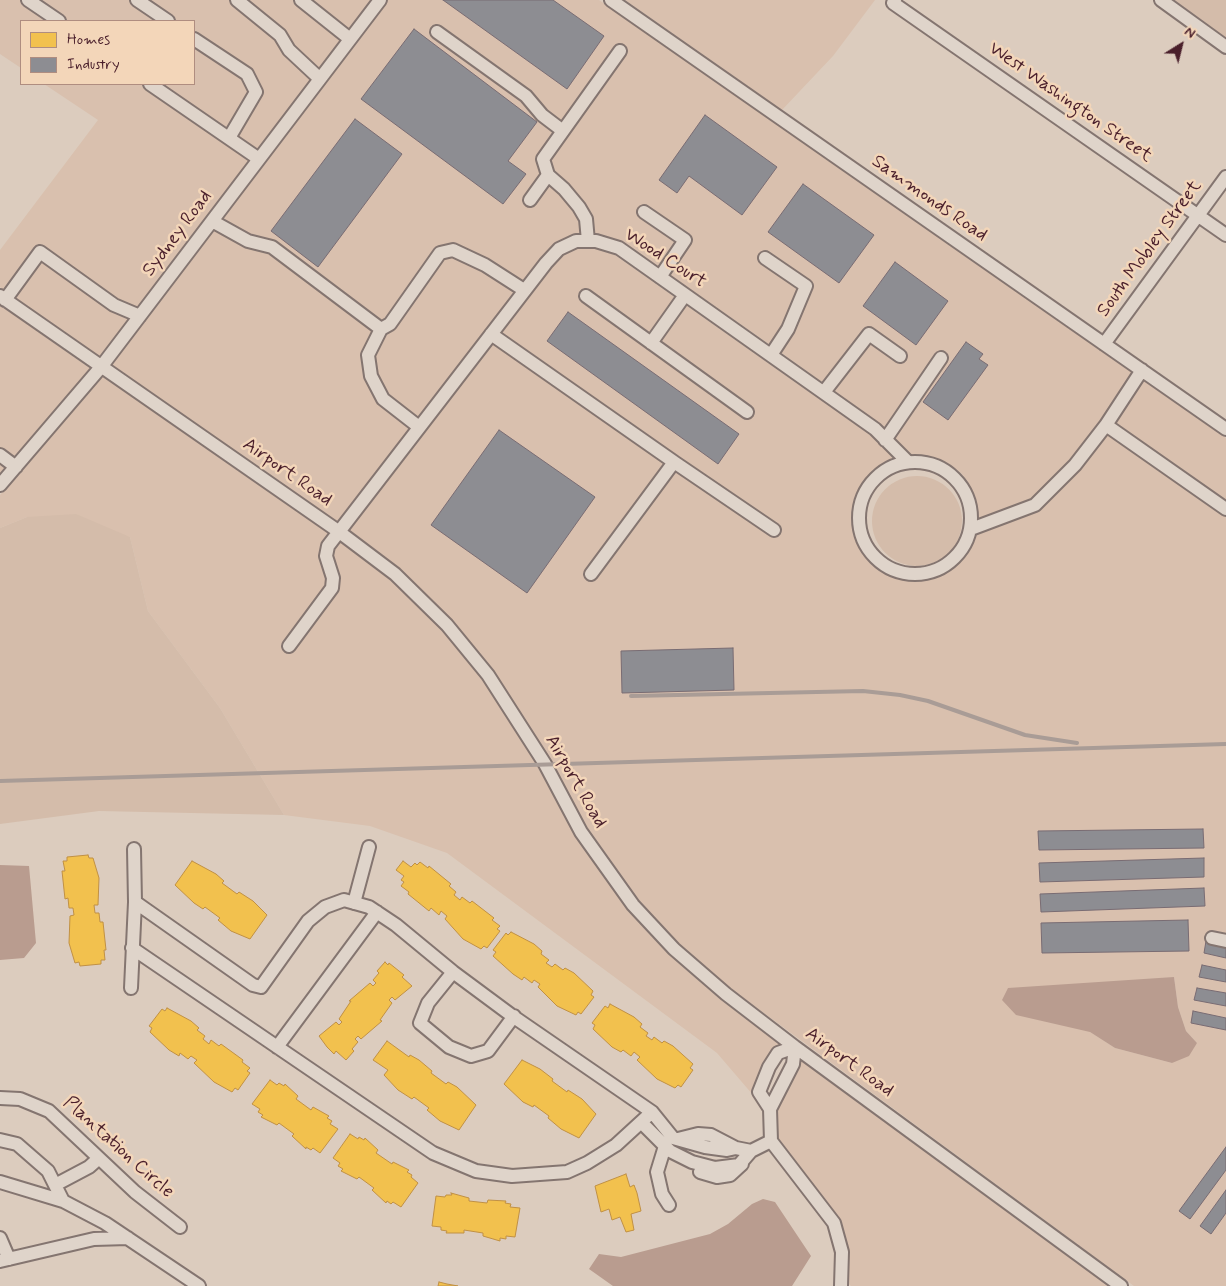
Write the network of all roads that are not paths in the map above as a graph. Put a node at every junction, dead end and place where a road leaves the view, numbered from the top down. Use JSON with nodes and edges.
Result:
{"nodes":[{"id":1,"x":28,"y":0,"type":"edge"},
{"id":2,"x":137,"y":0,"type":"edge"},
{"id":3,"x":237,"y":0,"type":"edge"},
{"id":4,"x":301,"y":0,"type":"edge"},
{"id":5,"x":380,"y":0,"type":"edge"},
{"id":6,"x":611,"y":0,"type":"edge"},
{"id":7,"x":1161,"y":0,"type":"edge"},
{"id":8,"x":894,"y":1,"type":"edge"},
{"id":9,"x":58,"y":20,"type":"edge"},
{"id":10,"x":167,"y":20,"type":"edge"},
{"id":11,"x":437,"y":32,"type":"dead end"},
{"id":12,"x":350,"y":39,"type":"junction"},
{"id":13,"x":195,"y":40,"type":"edge"},
{"id":14,"x":1226,"y":47,"type":"edge"},
{"id":15,"x":620,"y":51,"type":"dead end"},
{"id":16,"x":320,"y":78,"type":"junction"},
{"id":17,"x":151,"y":85,"type":"edge"},
{"id":18,"x":563,"y":131,"type":"junction"},
{"id":19,"x":229,"y":138,"type":"junction"},
{"id":20,"x":259,"y":159,"type":"junction"},
{"id":21,"x":548,"y":175,"type":"junction"},
{"id":22,"x":1226,"y":176,"type":"edge"},
{"id":23,"x":530,"y":200,"type":"dead end"},
{"id":24,"x":644,"y":212,"type":"dead end"},
{"id":25,"x":1199,"y":216,"type":"junction"},
{"id":26,"x":212,"y":220,"type":"junction"},
{"id":27,"x":1226,"y":235,"type":"edge"},
{"id":28,"x":588,"y":241,"type":"junction"},
{"id":29,"x":765,"y":258,"type":"dead end"},
{"id":30,"x":660,"y":277,"type":"junction"},
{"id":31,"x":524,"y":290,"type":"junction"},
{"id":32,"x":685,"y":294,"type":"junction"},
{"id":33,"x":586,"y":296,"type":"dead end"},
{"id":34,"x":3,"y":298,"type":"edge"},
{"id":35,"x":140,"y":316,"type":"junction"},
{"id":36,"x":381,"y":329,"type":"junction"},
{"id":37,"x":490,"y":334,"type":"junction"},
{"id":38,"x":651,"y":343,"type":"junction"},
{"id":39,"x":1104,"y":344,"type":"junction"},
{"id":40,"x":772,"y":355,"type":"junction"},
{"id":41,"x":900,"y":356,"type":"dead end"},
{"id":42,"x":941,"y":358,"type":"dead end"},
{"id":43,"x":101,"y":367,"type":"junction"},
{"id":44,"x":1142,"y":370,"type":"junction"},
{"id":45,"x":824,"y":392,"type":"junction"},
{"id":46,"x":748,"y":412,"type":"dead end"},
{"id":47,"x":1106,"y":425,"type":"junction"},
{"id":48,"x":419,"y":427,"type":"junction"},
{"id":49,"x":1226,"y":429,"type":"edge"},
{"id":50,"x":885,"y":440,"type":"junction"},
{"id":51,"x":0,"y":456,"type":"edge"},
{"id":52,"x":674,"y":462,"type":"junction"},
{"id":53,"x":908,"y":462,"type":"junction"},
{"id":54,"x":16,"y":467,"type":"junction"},
{"id":55,"x":0,"y":486,"type":"edge"},
{"id":56,"x":1226,"y":509,"type":"edge"},
{"id":57,"x":971,"y":529,"type":"junction"},
{"id":58,"x":774,"y":530,"type":"dead end"},
{"id":59,"x":338,"y":531,"type":"junction"},
{"id":60,"x":591,"y":574,"type":"dead end"},
{"id":61,"x":289,"y":646,"type":"dead end"},
{"id":62,"x":370,"y":847,"type":"dead end"},
{"id":63,"x":134,"y":849,"type":"dead end"},
{"id":64,"x":135,"y":902,"type":"junction"},
{"id":65,"x":354,"y":903,"type":"junction"},
{"id":66,"x":377,"y":912,"type":"junction"},
{"id":67,"x":1212,"y":938,"type":"dead end"},
{"id":68,"x":1226,"y":941,"type":"edge"},
{"id":69,"x":132,"y":948,"type":"junction"},
{"id":70,"x":453,"y":972,"type":"junction"},
{"id":71,"x":131,"y":988,"type":"dead end"},
{"id":72,"x":514,"y":1016,"type":"junction"},
{"id":73,"x":277,"y":1047,"type":"junction"},
{"id":74,"x":795,"y":1047,"type":"junction"},
{"id":75,"x":0,"y":1098,"type":"edge"},
{"id":76,"x":770,"y":1110,"type":"junction"},
{"id":77,"x":652,"y":1112,"type":"junction"},
{"id":78,"x":641,"y":1122,"type":"junction"},
{"id":79,"x":0,"y":1140,"type":"edge"},
{"id":80,"x":771,"y":1141,"type":"junction"},
{"id":81,"x":670,"y":1145,"type":"junction"},
{"id":82,"x":749,"y":1155,"type":"junction"},
{"id":83,"x":98,"y":1158,"type":"junction"},
{"id":84,"x":0,"y":1182,"type":"edge"},
{"id":85,"x":55,"y":1185,"type":"junction"},
{"id":86,"x":64,"y":1201,"type":"junction"},
{"id":87,"x":669,"y":1206,"type":"dead end"},
{"id":88,"x":180,"y":1227,"type":"dead end"},
{"id":89,"x":0,"y":1238,"type":"edge"},
{"id":90,"x":128,"y":1238,"type":"junction"},
{"id":91,"x":4,"y":1260,"type":"edge"},
{"id":92,"x":199,"y":1286,"type":"edge"},
{"id":93,"x":842,"y":1286,"type":"edge"},
{"id":94,"x":1121,"y":1286,"type":"edge"}],
"edges":[{"from":1,"to":9,"type":"street"},
{"from":2,"to":10,"type":"street"},
{"from":3,"to":16,"type":"street"},
{"from":4,"to":12,"type":"street"},
{"from":5,"to":12,"type":"street","name":"Sydney Road"},
{"from":6,"to":39,"type":"street","name":"Sammonds Road"},
{"from":7,"to":14,"type":"street"},
{"from":8,"to":25,"type":"street","name":"West Washington Street"},
{"from":11,"to":18,"type":"street"},
{"from":12,"to":16,"type":"street","name":"Sydney Road"},
{"from":13,"to":19,"type":"street"},
{"from":15,"to":18,"type":"street"},
{"from":16,"to":20,"type":"street","name":"Sydney Road"},
{"from":17,"to":19,"type":"street"},
{"from":18,"to":21,"type":"street"},
{"from":19,"to":20,"type":"street"},
{"from":20,"to":26,"type":"street","name":"Sydney Road"},
{"from":21,"to":23,"type":"street"},
{"from":21,"to":28,"type":"street"},
{"from":22,"to":25,"type":"street","name":"South Mobley Street"},
{"from":24,"to":30,"type":"street"},
{"from":25,"to":27,"type":"street","name":"West Washington Street"},
{"from":25,"to":39,"type":"street","name":"South Mobley Street"},
{"from":26,"to":35,"type":"street","name":"Sydney Road"},
{"from":26,"to":36,"type":"street"},
{"from":28,"to":30,"type":"street","name":"Wood Court"},
{"from":28,"to":31,"type":"street","name":"Wood Court"},
{"from":29,"to":40,"type":"street"},
{"from":30,"to":32,"type":"street","name":"Wood Court"},
{"from":31,"to":36,"type":"street"},
{"from":31,"to":37,"type":"street","name":"Wood Court"},
{"from":32,"to":38,"type":"street"},
{"from":32,"to":40,"type":"street","name":"Wood Court"},
{"from":33,"to":38,"type":"street"},
{"from":34,"to":35,"type":"street"},
{"from":34,"to":43,"type":"street","name":"Airport Road"},
{"from":35,"to":43,"type":"street","name":"Sydney Road"},
{"from":36,"to":48,"type":"street"},
{"from":37,"to":48,"type":"street","name":"Wood Court"},
{"from":37,"to":52,"type":"street"},
{"from":38,"to":46,"type":"street"},
{"from":39,"to":44,"type":"street","name":"Sammonds Road"},
{"from":40,"to":45,"type":"street","name":"Wood Court"},
{"from":41,"to":45,"type":"street"},
{"from":42,"to":50,"type":"street"},
{"from":43,"to":54,"type":"street","name":"Sydney Road"},
{"from":43,"to":59,"type":"street","name":"Airport Road"},
{"from":44,"to":47,"type":"street"},
{"from":44,"to":49,"type":"street","name":"Sammonds Road"},
{"from":45,"to":50,"type":"street","name":"Wood Court"},
{"from":47,"to":56,"type":"street"},
{"from":47,"to":57,"type":"street"},
{"from":48,"to":59,"type":"street","name":"Wood Court"},
{"from":50,"to":53,"type":"street","name":"Wood Court"},
{"from":51,"to":54,"type":"street"},
{"from":52,"to":58,"type":"street"},
{"from":52,"to":60,"type":"street"},
{"from":53,"to":57,"type":"street"},
{"from":53,"to":57,"type":"street"},
{"from":54,"to":55,"type":"street","name":"Sydney Road"},
{"from":59,"to":61,"type":"street","name":"Wood Court"},
{"from":59,"to":74,"type":"street","name":"Airport Road"},
{"from":62,"to":65,"type":"street"},
{"from":63,"to":64,"type":"street"},
{"from":64,"to":65,"type":"street"},
{"from":64,"to":69,"type":"street"},
{"from":65,"to":66,"type":"street"},
{"from":66,"to":70,"type":"street"},
{"from":66,"to":73,"type":"street"},
{"from":67,"to":68,"type":"street"},
{"from":69,"to":71,"type":"street"},
{"from":69,"to":73,"type":"street"},
{"from":70,"to":72,"type":"street"},
{"from":70,"to":72,"type":"street"},
{"from":72,"to":77,"type":"street"},
{"from":73,"to":78,"type":"street"},
{"from":74,"to":76,"type":"street"},
{"from":74,"to":76,"type":"street"},
{"from":74,"to":94,"type":"street","name":"Airport Road"},
{"from":75,"to":83,"type":"street","name":"Plantation Circle"},
{"from":76,"to":80,"type":"street"},
{"from":77,"to":78,"type":"street"},
{"from":77,"to":81,"type":"street"},
{"from":78,"to":81,"type":"street"},
{"from":79,"to":85,"type":"street"},
{"from":80,"to":82,"type":"street"},
{"from":80,"to":93,"type":"street"},
{"from":81,"to":82,"type":"street"},
{"from":81,"to":82,"type":"street"},
{"from":81,"to":87,"type":"street"},
{"from":83,"to":85,"type":"street"},
{"from":83,"to":88,"type":"street","name":"Plantation Circle"},
{"from":84,"to":86,"type":"street"},
{"from":85,"to":86,"type":"street"},
{"from":86,"to":90,"type":"street"},
{"from":89,"to":91,"type":"street"},
{"from":90,"to":91,"type":"street"},
{"from":90,"to":92,"type":"street"}]}
